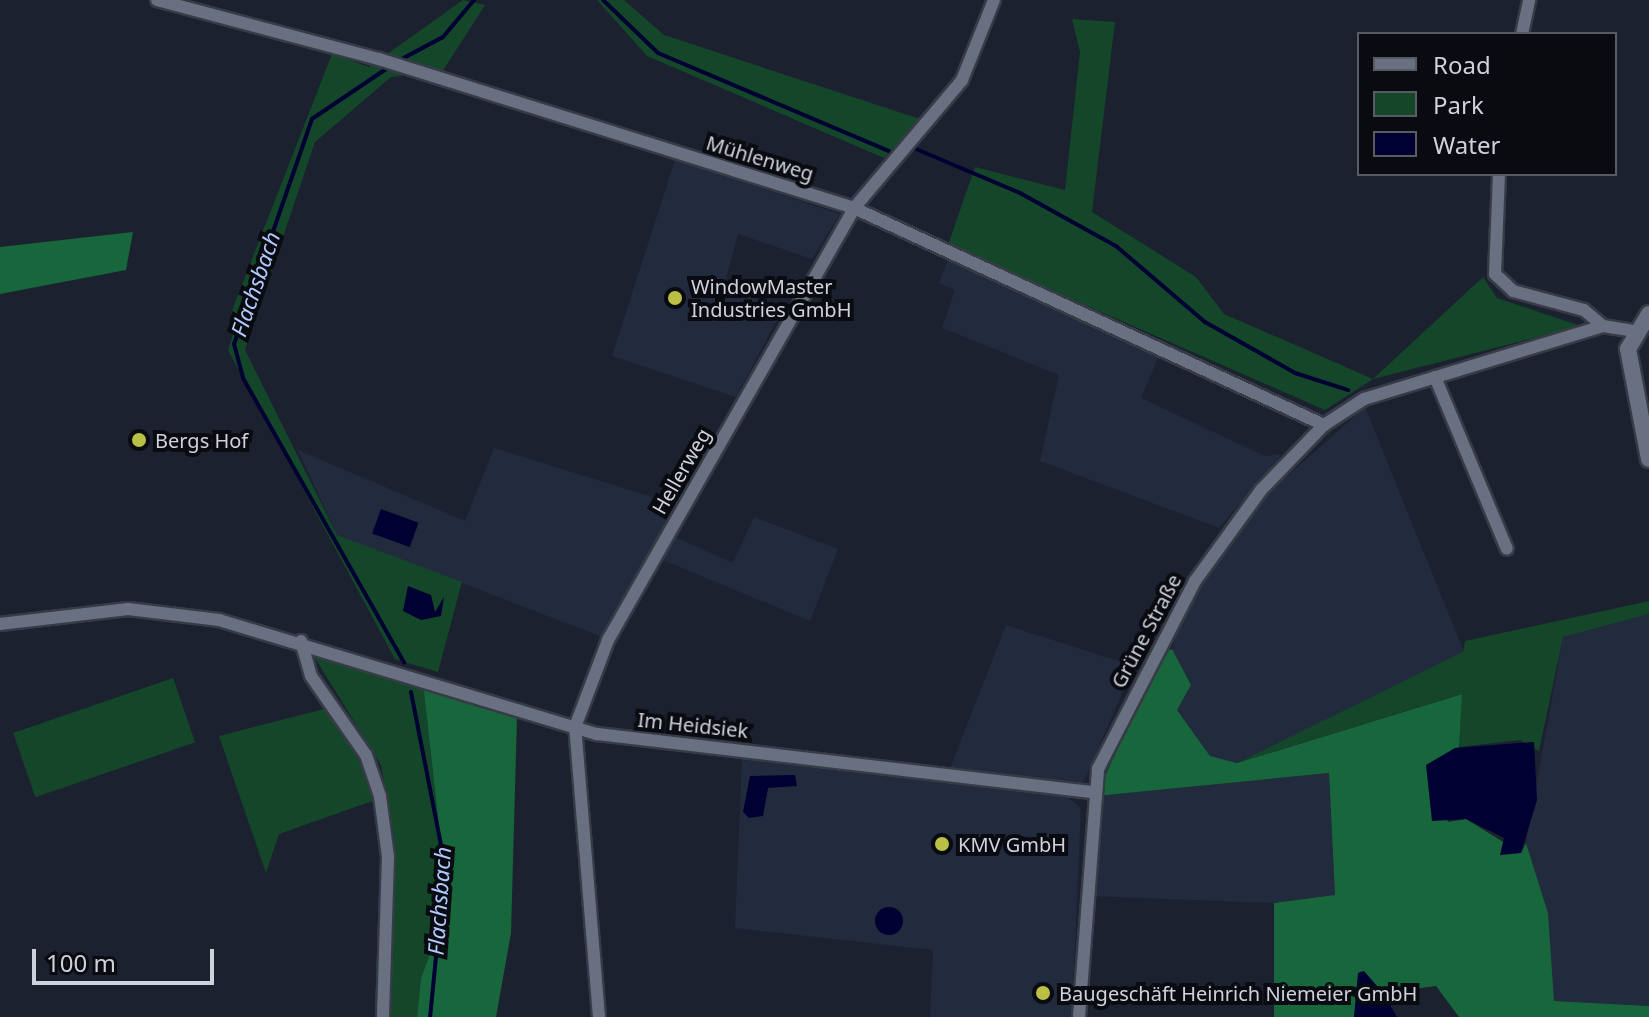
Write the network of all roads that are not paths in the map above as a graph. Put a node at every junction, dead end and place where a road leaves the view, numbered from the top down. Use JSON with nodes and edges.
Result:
{"nodes":[{"id":1,"x":157,"y":0,"type":"edge"},
{"id":2,"x":994,"y":0,"type":"edge"},
{"id":3,"x":1529,"y":0,"type":"edge"},
{"id":4,"x":1522,"y":32,"type":"edge"},
{"id":5,"x":1499,"y":176,"type":"edge"},
{"id":6,"x":854,"y":208,"type":"junction"},
{"id":7,"x":1649,"y":314,"type":"edge"},
{"id":8,"x":1603,"y":326,"type":"junction"},
{"id":9,"x":1634,"y":331,"type":"junction"},
{"id":10,"x":1435,"y":377,"type":"junction"},
{"id":11,"x":1324,"y":425,"type":"junction"},
{"id":12,"x":1649,"y":459,"type":"edge"},
{"id":13,"x":1507,"y":549,"type":"dead end"},
{"id":14,"x":0,"y":624,"type":"edge"},
{"id":15,"x":301,"y":641,"type":"junction"},
{"id":16,"x":575,"y":727,"type":"junction"},
{"id":17,"x":1092,"y":792,"type":"junction"},
{"id":18,"x":383,"y":1017,"type":"edge"},
{"id":19,"x":599,"y":1017,"type":"edge"},
{"id":20,"x":1079,"y":1017,"type":"edge"}],
"edges":[{"from":1,"to":6,"type":"street","name":"Mühlenweg"},
{"from":2,"to":6,"type":"street","name":"Hellerweg"},
{"from":3,"to":4,"type":"street"},
{"from":5,"to":8,"type":"street","name":"Grüne Straße"},
{"from":6,"to":11,"type":"street","name":"Mühlenweg"},
{"from":6,"to":16,"type":"street","name":"Hellerweg"},
{"from":7,"to":9,"type":"street"},
{"from":8,"to":9,"type":"street","name":"Grüne Straße"},
{"from":8,"to":10,"type":"street","name":"Grüne Straße"},
{"from":9,"to":12,"type":"street"},
{"from":10,"to":11,"type":"street","name":"Grüne Straße"},
{"from":10,"to":13,"type":"street"},
{"from":11,"to":17,"type":"street","name":"Grüne Straße"},
{"from":14,"to":15,"type":"street","name":"Im Heidsiek"},
{"from":15,"to":16,"type":"street","name":"Im Heidsiek"},
{"from":15,"to":18,"type":"street"},
{"from":16,"to":17,"type":"street","name":"Im Heidsiek"},
{"from":16,"to":19,"type":"street","name":"Hellerweg"},
{"from":17,"to":20,"type":"street","name":"Grüne Straße"}]}
